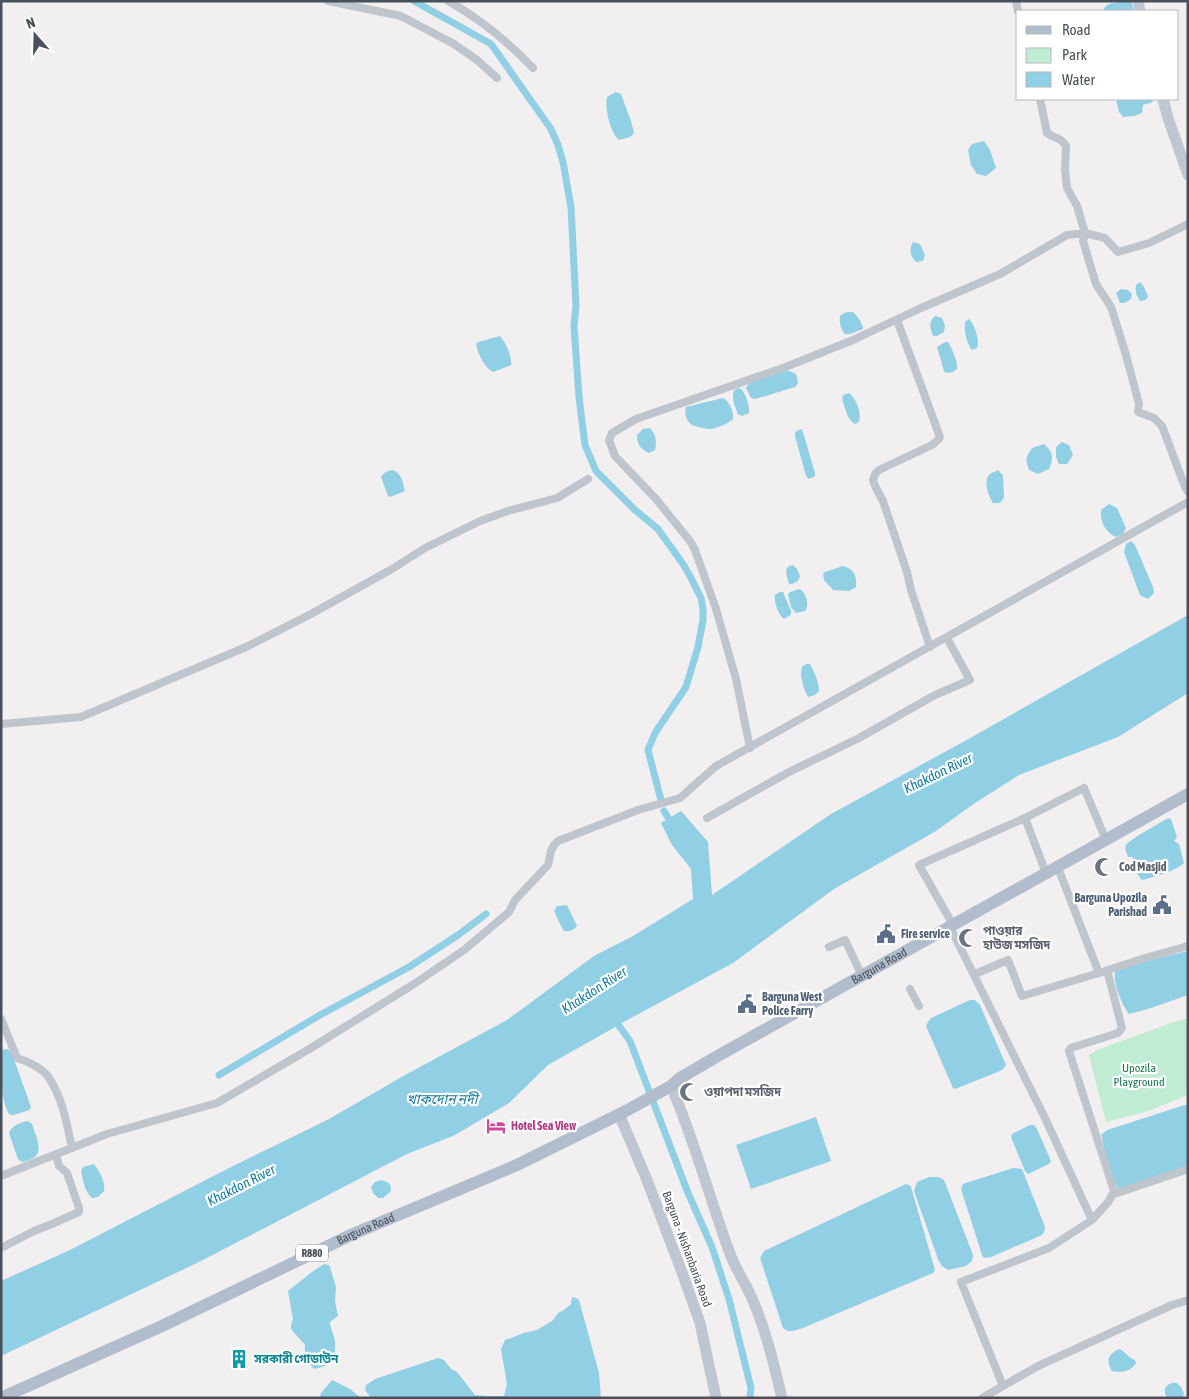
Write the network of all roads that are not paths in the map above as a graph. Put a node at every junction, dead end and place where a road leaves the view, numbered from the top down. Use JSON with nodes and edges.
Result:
{"nodes":[{"id":1,"x":328,"y":1,"type":"edge"},
{"id":2,"x":448,"y":1,"type":"edge"},
{"id":3,"x":533,"y":68,"type":"dead end"},
{"id":4,"x":497,"y":78,"type":"dead end"},
{"id":5,"x":1040,"y":100,"type":"edge"},
{"id":6,"x":1163,"y":100,"type":"edge"},
{"id":7,"x":1185,"y":159,"type":"edge"},
{"id":8,"x":1188,"y":175,"type":"edge"},
{"id":9,"x":1188,"y":224,"type":"edge"},
{"id":10,"x":1085,"y":233,"type":"junction"},
{"id":11,"x":897,"y":320,"type":"junction"},
{"id":12,"x":588,"y":479,"type":"dead end"},
{"id":13,"x":1188,"y":492,"type":"edge"},
{"id":14,"x":1187,"y":503,"type":"edge"},
{"id":15,"x":947,"y":638,"type":"junction"},
{"id":16,"x":930,"y":647,"type":"junction"},
{"id":17,"x":1,"y":724,"type":"edge"},
{"id":18,"x":750,"y":748,"type":"junction"},
{"id":19,"x":1188,"y":794,"type":"edge"},
{"id":20,"x":1188,"y":800,"type":"edge"},
{"id":21,"x":707,"y":818,"type":"dead end"},
{"id":22,"x":1025,"y":818,"type":"junction"},
{"id":23,"x":1106,"y":840,"type":"junction"},
{"id":24,"x":1060,"y":872,"type":"junction"},
{"id":25,"x":1046,"y":873,"type":"junction"},
{"id":26,"x":953,"y":929,"type":"junction"},
{"id":27,"x":1188,"y":946,"type":"edge"},
{"id":28,"x":829,"y":947,"type":"dead end"},
{"id":29,"x":1103,"y":972,"type":"junction"},
{"id":30,"x":975,"y":974,"type":"junction"},
{"id":31,"x":862,"y":976,"type":"junction"},
{"id":32,"x":910,"y":989,"type":"dead end"},
{"id":33,"x":918,"y":1006,"type":"dead end"},
{"id":34,"x":1,"y":1019,"type":"edge"},
{"id":35,"x":669,"y":1087,"type":"junction"},
{"id":36,"x":622,"y":1113,"type":"junction"},
{"id":37,"x":72,"y":1148,"type":"junction"},
{"id":38,"x":56,"y":1155,"type":"junction"},
{"id":39,"x":1188,"y":1169,"type":"edge"},
{"id":40,"x":1,"y":1176,"type":"edge"},
{"id":41,"x":1114,"y":1194,"type":"junction"},
{"id":42,"x":1092,"y":1220,"type":"junction"},
{"id":43,"x":1,"y":1248,"type":"edge"},
{"id":44,"x":1188,"y":1300,"type":"edge"},
{"id":45,"x":1003,"y":1386,"type":"junction"},
{"id":46,"x":1,"y":1398,"type":"edge"},
{"id":47,"x":716,"y":1398,"type":"edge"},
{"id":48,"x":782,"y":1398,"type":"edge"},
{"id":49,"x":982,"y":1398,"type":"edge"}],
"edges":[{"from":1,"to":4,"type":"street"},
{"from":2,"to":3,"type":"street"},
{"from":5,"to":10,"type":"street"},
{"from":6,"to":7,"type":"street"},
{"from":7,"to":8,"type":"street"},
{"from":9,"to":10,"type":"street"},
{"from":10,"to":11,"type":"street"},
{"from":10,"to":13,"type":"street"},
{"from":11,"to":16,"type":"street"},
{"from":11,"to":18,"type":"street"},
{"from":12,"to":17,"type":"street"},
{"from":14,"to":15,"type":"street"},
{"from":15,"to":16,"type":"street"},
{"from":15,"to":21,"type":"street"},
{"from":16,"to":18,"type":"street"},
{"from":18,"to":37,"type":"street"},
{"from":19,"to":23,"type":"main road","name":"Barguna Road","number":"R880"},
{"from":20,"to":24,"type":"main road","name":"Barguna Road","number":"R880"},
{"from":22,"to":23,"type":"street"},
{"from":22,"to":25,"type":"street"},
{"from":22,"to":26,"type":"street"},
{"from":23,"to":25,"type":"main road","name":"Barguna Road","number":"R880"},
{"from":24,"to":26,"type":"main road","name":"Barguna Road","number":"R880"},
{"from":24,"to":29,"type":"street"},
{"from":25,"to":26,"type":"main road","name":"Barguna Road","number":"R880"},
{"from":26,"to":30,"type":"street"},
{"from":26,"to":31,"type":"main road","name":"Barguna Road","number":"R880"},
{"from":26,"to":35,"type":"main road","name":"Barguna Road","number":"R880"},
{"from":27,"to":29,"type":"street"},
{"from":28,"to":31,"type":"street"},
{"from":29,"to":30,"type":"street"},
{"from":29,"to":41,"type":"street"},
{"from":30,"to":42,"type":"street"},
{"from":31,"to":35,"type":"main road","name":"Barguna Road","number":"R880"},
{"from":32,"to":33,"type":"street"},
{"from":34,"to":37,"type":"street"},
{"from":35,"to":36,"type":"main road","name":"Barguna Road","number":"R880"},
{"from":35,"to":48,"type":"street"},
{"from":36,"to":46,"type":"main road","name":"Barguna Road","number":"R880"},
{"from":36,"to":47,"type":"street","name":"Barguna - Nishanbaria Road"},
{"from":37,"to":38,"type":"street"},
{"from":38,"to":40,"type":"street"},
{"from":38,"to":43,"type":"street"},
{"from":39,"to":41,"type":"street"},
{"from":41,"to":42,"type":"street"},
{"from":42,"to":45,"type":"street"},
{"from":44,"to":45,"type":"street"},
{"from":45,"to":49,"type":"street"}]}
